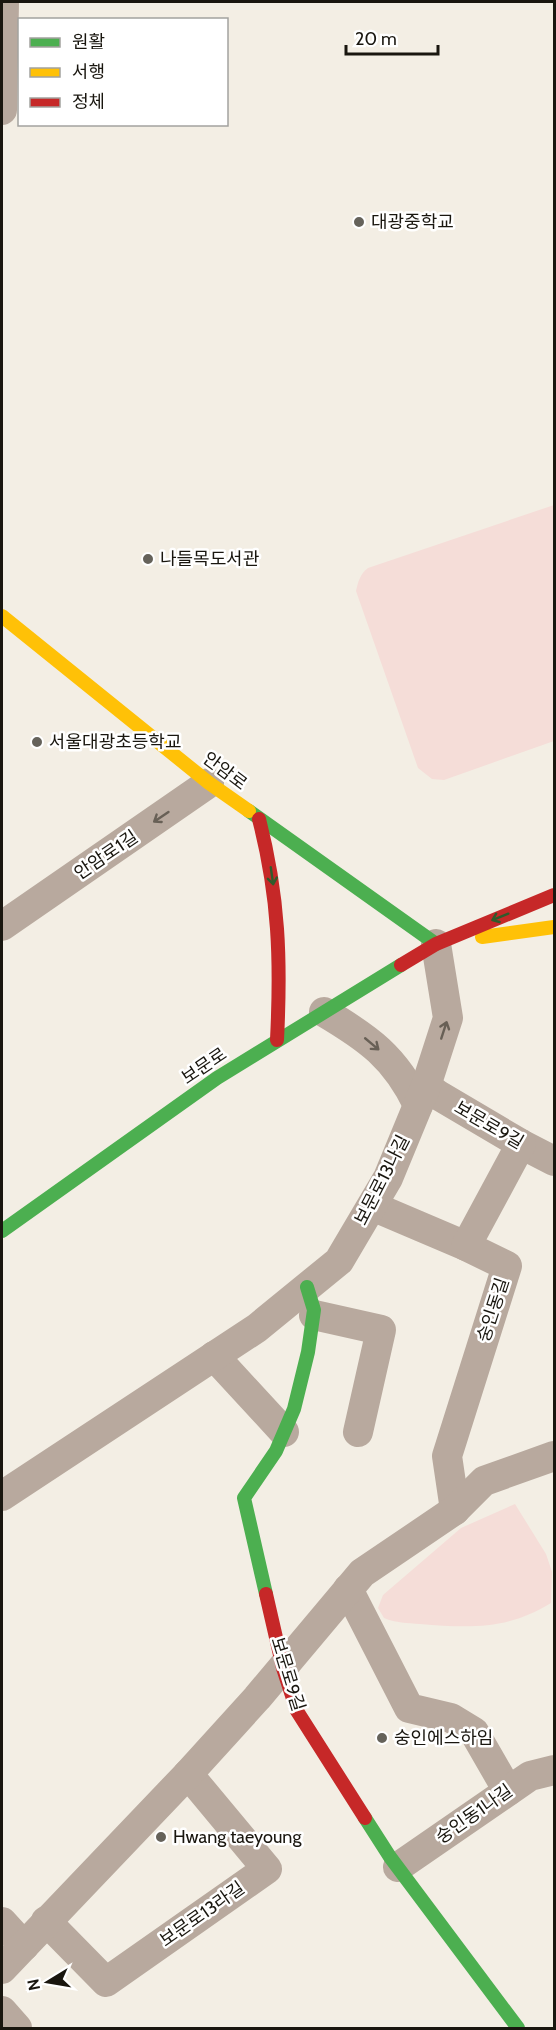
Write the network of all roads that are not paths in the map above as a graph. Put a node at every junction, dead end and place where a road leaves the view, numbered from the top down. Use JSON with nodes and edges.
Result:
{"nodes":[{"id":1,"x":4,"y":2,"type":"edge"},
{"id":2,"x":2,"y":110,"type":"edge"},
{"id":3,"x":2,"y":616,"type":"edge"},
{"id":4,"x":209,"y":783,"type":"junction"},
{"id":5,"x":260,"y":819,"type":"junction"},
{"id":6,"x":555,"y":895,"type":"edge"},
{"id":7,"x":2,"y":926,"type":"edge"},
{"id":8,"x":555,"y":927,"type":"edge"},
{"id":9,"x":436,"y":944,"type":"junction"},
{"id":10,"x":324,"y":1011,"type":"junction"},
{"id":11,"x":277,"y":1040,"type":"junction"},
{"id":12,"x":422,"y":1096,"type":"junction"},
{"id":13,"x":521,"y":1144,"type":"junction"},
{"id":14,"x":555,"y":1161,"type":"edge"},
{"id":15,"x":372,"y":1206,"type":"junction"},
{"id":16,"x":2,"y":1231,"type":"edge"},
{"id":17,"x":466,"y":1246,"type":"junction"},
{"id":18,"x":310,"y":1301,"type":"junction"},
{"id":19,"x":214,"y":1356,"type":"junction"},
{"id":20,"x":284,"y":1432,"type":"junction"},
{"id":21,"x":358,"y":1432,"type":"dead end"},
{"id":22,"x":555,"y":1456,"type":"edge"},
{"id":23,"x":2,"y":1496,"type":"edge"},
{"id":24,"x":454,"y":1510,"type":"junction"},
{"id":25,"x":348,"y":1589,"type":"junction"},
{"id":26,"x":283,"y":1668,"type":"junction"},
{"id":27,"x":555,"y":1770,"type":"edge"},
{"id":28,"x":188,"y":1774,"type":"junction"},
{"id":29,"x":508,"y":1791,"type":"junction"},
{"id":30,"x":398,"y":1867,"type":"junction"},
{"id":31,"x":46,"y":1921,"type":"junction"},
{"id":32,"x":2,"y":1922,"type":"edge"},
{"id":33,"x":24,"y":1946,"type":"junction"},
{"id":34,"x":2,"y":1969,"type":"edge"},
{"id":35,"x":2,"y":2012,"type":"edge"},
{"id":36,"x":511,"y":2026,"type":"edge"},
{"id":37,"x":17,"y":2028,"type":"edge"}],
"edges":[{"from":1,"to":2,"type":"street"},
{"from":3,"to":4,"type":"main road","name":"안암로"},
{"from":4,"to":5,"type":"main road","name":"안암로"},
{"from":4,"to":7,"type":"street","name":"안암로1길","one_way":true},
{"from":5,"to":9,"type":"main road","name":"안암로"},
{"from":5,"to":11,"type":"main road","one_way":true},
{"from":6,"to":9,"type":"main road","name":"보문로","one_way":true},
{"from":8,"to":9,"type":"main road","name":"보문로"},
{"from":9,"to":10,"type":"main road","name":"보문로"},
{"from":12,"to":9,"type":"street","name":"보문로13나길","one_way":true},
{"from":10,"to":11,"type":"main road","name":"보문로"},
{"from":10,"to":12,"type":"street","one_way":true},
{"from":11,"to":16,"type":"main road","name":"보문로"},
{"from":12,"to":13,"type":"street","name":"보문로9길"},
{"from":12,"to":15,"type":"street","name":"보문로13나길"},
{"from":13,"to":14,"type":"street","name":"보문로9길"},
{"from":13,"to":17,"type":"street"},
{"from":15,"to":17,"type":"street"},
{"from":15,"to":18,"type":"street","name":"보문로13나길"},
{"from":17,"to":24,"type":"street","name":"숭인동길"},
{"from":18,"to":19,"type":"street","name":"보문로13나길"},
{"from":18,"to":20,"type":"main road","name":"보문로9길"},
{"from":18,"to":21,"type":"street"},
{"from":19,"to":20,"type":"street"},
{"from":19,"to":23,"type":"street","name":"보문로13나길"},
{"from":20,"to":26,"type":"main road","name":"보문로9길"},
{"from":22,"to":24,"type":"street"},
{"from":24,"to":25,"type":"street"},
{"from":25,"to":26,"type":"street"},
{"from":25,"to":29,"type":"street"},
{"from":26,"to":28,"type":"street"},
{"from":26,"to":30,"type":"main road","name":"보문로9길"},
{"from":27,"to":29,"type":"street","name":"숭인동1나길"},
{"from":28,"to":31,"type":"street"},
{"from":28,"to":31,"type":"street","name":"보문로13라길"},
{"from":29,"to":30,"type":"street","name":"숭인동1나길"},
{"from":30,"to":36,"type":"main road","name":"보문로9길"},
{"from":31,"to":33,"type":"street"},
{"from":32,"to":33,"type":"street"},
{"from":33,"to":34,"type":"street"},
{"from":35,"to":37,"type":"street"}]}
